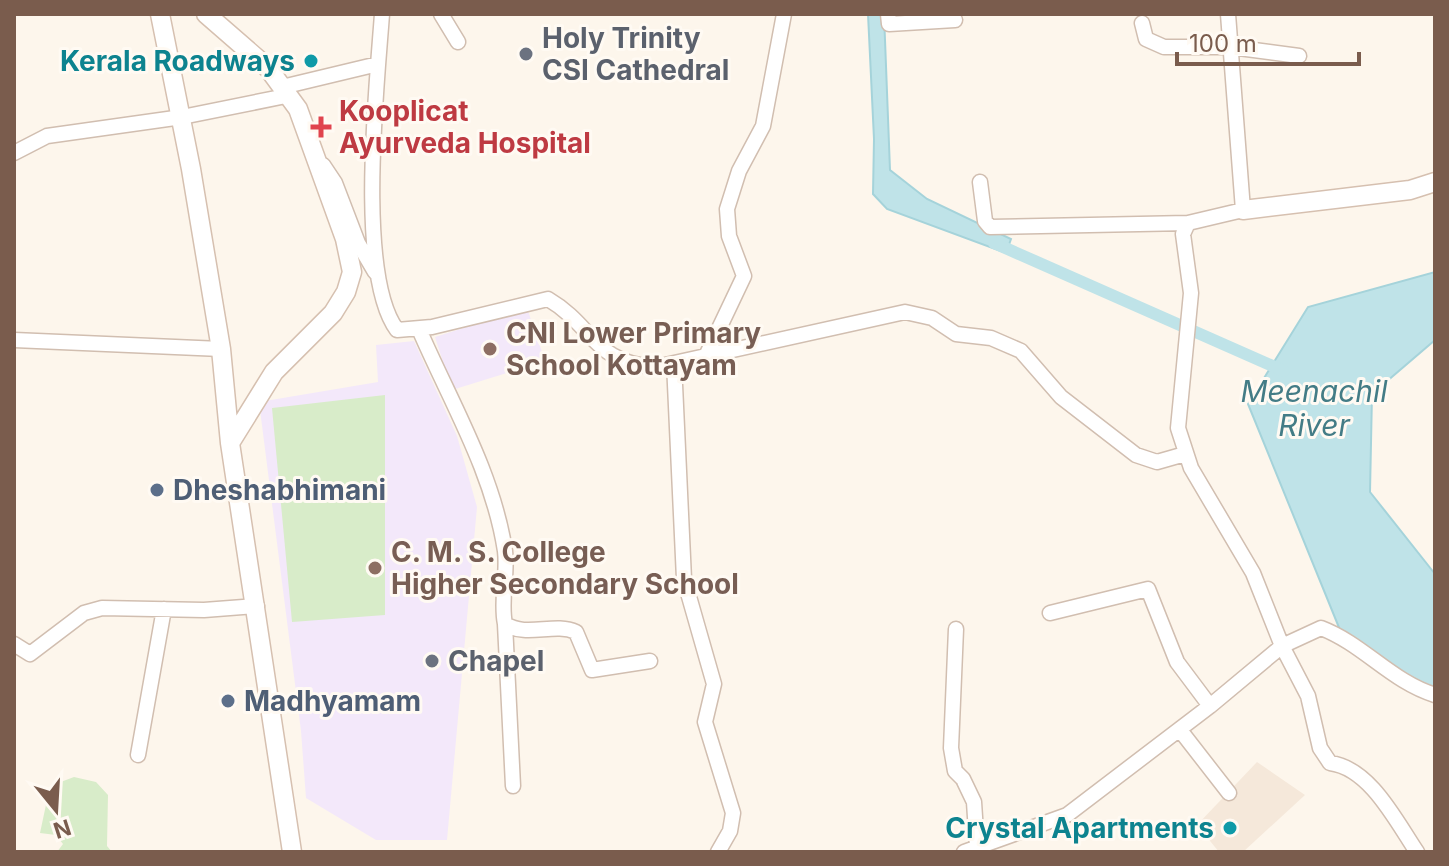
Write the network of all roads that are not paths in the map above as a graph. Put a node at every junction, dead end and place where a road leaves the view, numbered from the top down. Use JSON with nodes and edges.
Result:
{"nodes":[{"id":1,"x":160,"y":14,"type":"edge"},
{"id":2,"x":206,"y":14,"type":"edge"},
{"id":3,"x":382,"y":14,"type":"edge"},
{"id":4,"x":441,"y":14,"type":"edge"},
{"id":5,"x":784,"y":14,"type":"edge"},
{"id":6,"x":888,"y":14,"type":"edge"},
{"id":7,"x":1228,"y":14,"type":"edge"},
{"id":8,"x":955,"y":20,"type":"dead end"},
{"id":9,"x":1142,"y":23,"type":"dead end"},
{"id":10,"x":458,"y":42,"type":"dead end"},
{"id":11,"x":1231,"y":47,"type":"junction"},
{"id":12,"x":1299,"y":56,"type":"dead end"},
{"id":13,"x":378,"y":64,"type":"junction"},
{"id":14,"x":284,"y":92,"type":"junction"},
{"id":15,"x":182,"y":117,"type":"junction"},
{"id":16,"x":14,"y":153,"type":"edge"},
{"id":17,"x":319,"y":158,"type":"junction"},
{"id":18,"x":980,"y":182,"type":"dead end"},
{"id":19,"x":1435,"y":182,"type":"edge"},
{"id":20,"x":1243,"y":210,"type":"junction"},
{"id":21,"x":1188,"y":223,"type":"junction"},
{"id":22,"x":379,"y":282,"type":"junction"},
{"id":23,"x":419,"y":329,"type":"junction"},
{"id":24,"x":14,"y":340,"type":"edge"},
{"id":25,"x":221,"y":349,"type":"junction"},
{"id":26,"x":706,"y":356,"type":"junction"},
{"id":27,"x":674,"y":363,"type":"junction"},
{"id":28,"x":230,"y":443,"type":"junction"},
{"id":29,"x":1185,"y":454,"type":"junction"},
{"id":30,"x":257,"y":606,"type":"junction"},
{"id":31,"x":164,"y":609,"type":"junction"},
{"id":32,"x":1050,"y":613,"type":"dead end"},
{"id":33,"x":505,"y":624,"type":"junction"},
{"id":34,"x":956,"y":629,"type":"dead end"},
{"id":35,"x":14,"y":644,"type":"edge"},
{"id":36,"x":1282,"y":646,"type":"junction"},
{"id":37,"x":650,"y":661,"type":"dead end"},
{"id":38,"x":1435,"y":695,"type":"edge"},
{"id":39,"x":1210,"y":706,"type":"junction"},
{"id":40,"x":1180,"y":730,"type":"junction"},
{"id":41,"x":138,"y":755,"type":"dead end"},
{"id":42,"x":513,"y":786,"type":"dead end"},
{"id":43,"x":1229,"y":793,"type":"dead end"},
{"id":44,"x":290,"y":832,"type":"junction"},
{"id":45,"x":971,"y":850,"type":"edge"},
{"id":46,"x":292,"y":852,"type":"edge"},
{"id":47,"x":308,"y":852,"type":"edge"},
{"id":48,"x":718,"y":852,"type":"edge"},
{"id":49,"x":1417,"y":852,"type":"edge"}],
"edges":[{"from":1,"to":15,"type":"main road"},
{"from":2,"to":14,"type":"main road"},
{"from":3,"to":13,"type":"street"},
{"from":4,"to":10,"type":"street"},
{"from":5,"to":26,"type":"street"},
{"from":6,"to":8,"type":"street"},
{"from":7,"to":11,"type":"street"},
{"from":9,"to":11,"type":"street"},
{"from":11,"to":12,"type":"street"},
{"from":11,"to":20,"type":"street"},
{"from":13,"to":14,"type":"street"},
{"from":13,"to":22,"type":"street"},
{"from":14,"to":15,"type":"street"},
{"from":14,"to":17,"type":"main road"},
{"from":15,"to":16,"type":"street"},
{"from":15,"to":25,"type":"main road"},
{"from":17,"to":22,"type":"street"},
{"from":17,"to":28,"type":"main road"},
{"from":18,"to":21,"type":"street"},
{"from":19,"to":20,"type":"main road"},
{"from":20,"to":21,"type":"street"},
{"from":21,"to":29,"type":"street"},
{"from":22,"to":23,"type":"street"},
{"from":23,"to":27,"type":"street"},
{"from":23,"to":33,"type":"street"},
{"from":24,"to":25,"type":"street"},
{"from":25,"to":28,"type":"main road"},
{"from":26,"to":27,"type":"street"},
{"from":26,"to":29,"type":"street"},
{"from":27,"to":48,"type":"street"},
{"from":28,"to":30,"type":"main road"},
{"from":29,"to":36,"type":"street"},
{"from":30,"to":31,"type":"street"},
{"from":30,"to":44,"type":"main road"},
{"from":31,"to":35,"type":"street"},
{"from":31,"to":41,"type":"street"},
{"from":32,"to":39,"type":"street"},
{"from":33,"to":37,"type":"street"},
{"from":33,"to":42,"type":"street"},
{"from":34,"to":45,"type":"street"},
{"from":36,"to":38,"type":"street"},
{"from":36,"to":39,"type":"street"},
{"from":36,"to":49,"type":"street"},
{"from":39,"to":40,"type":"street"},
{"from":40,"to":43,"type":"street"},
{"from":40,"to":45,"type":"street"},
{"from":44,"to":46,"type":"main road"},
{"from":44,"to":47,"type":"main road"}]}
